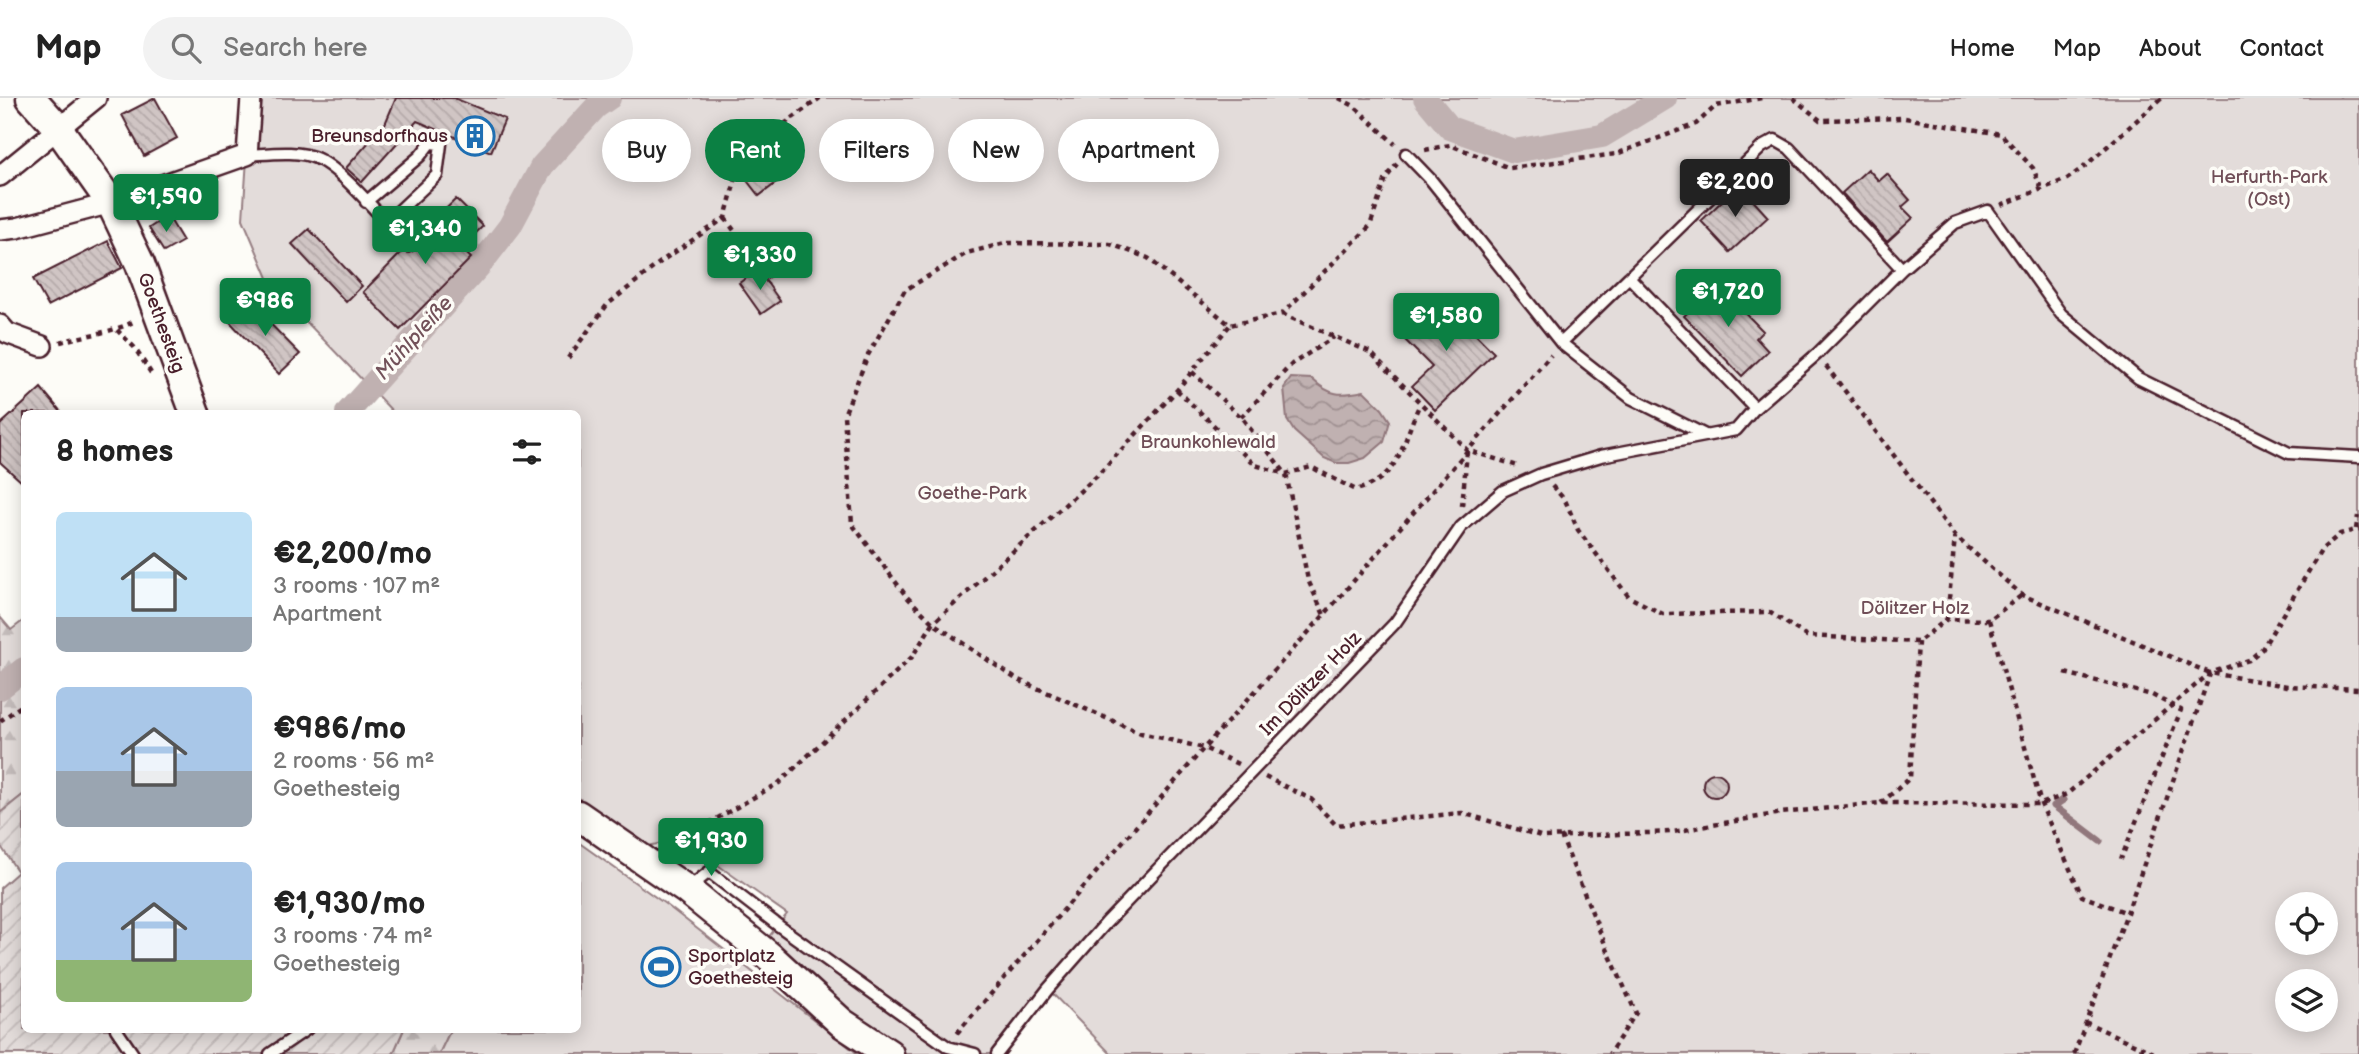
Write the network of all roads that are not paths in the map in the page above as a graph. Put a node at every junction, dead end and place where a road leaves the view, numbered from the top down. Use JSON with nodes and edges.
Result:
{"nodes":[{"id":1,"x":32,"y":98,"type":"edge"},
{"id":2,"x":96,"y":98,"type":"edge"},
{"id":3,"x":251,"y":98,"type":"edge"},
{"id":4,"x":58,"y":128,"type":"junction"},
{"id":5,"x":1406,"y":154,"type":"road end"},
{"id":6,"x":247,"y":155,"type":"junction"},
{"id":7,"x":0,"y":176,"type":"edge"},
{"id":8,"x":111,"y":202,"type":"junction"},
{"id":9,"x":366,"y":202,"type":"junction"},
{"id":10,"x":386,"y":223,"type":"junction"},
{"id":11,"x":0,"y":230,"type":"edge"},
{"id":12,"x":408,"y":246,"type":"dead end"},
{"id":13,"x":1902,"y":270,"type":"junction"},
{"id":14,"x":1629,"y":277,"type":"junction"},
{"id":15,"x":0,"y":325,"type":"edge"},
{"id":16,"x":1561,"y":343,"type":"junction"},
{"id":17,"x":42,"y":346,"type":"road end"},
{"id":18,"x":1755,"y":408,"type":"junction"},
{"id":19,"x":194,"y":410,"type":"edge"},
{"id":20,"x":1705,"y":435,"type":"junction"},
{"id":21,"x":2359,"y":457,"type":"edge"},
{"id":22,"x":581,"y":817,"type":"edge"},
{"id":23,"x":687,"y":890,"type":"junction"},
{"id":24,"x":119,"y":1033,"type":"edge"},
{"id":25,"x":301,"y":1033,"type":"edge"},
{"id":26,"x":133,"y":1054,"type":"edge"},
{"id":27,"x":270,"y":1054,"type":"edge"},
{"id":28,"x":889,"y":1054,"type":"edge"},
{"id":29,"x":975,"y":1054,"type":"edge"},
{"id":30,"x":997,"y":1054,"type":"edge"}],
"edges":[{"from":1,"to":4,"type":"main road","name":"Goethesteig"},
{"from":2,"to":4,"type":"street"},
{"from":3,"to":6,"type":"street"},
{"from":4,"to":7,"type":"street"},
{"from":4,"to":8,"type":"main road","name":"Goethesteig"},
{"from":5,"to":16,"type":"lane"},
{"from":6,"to":8,"type":"street"},
{"from":6,"to":9,"type":"lane"},
{"from":8,"to":11,"type":"street"},
{"from":8,"to":19,"type":"main road","name":"Goethesteig"},
{"from":9,"to":10,"type":"lane"},
{"from":9,"to":10,"type":"lane"},
{"from":10,"to":12,"type":"lane"},
{"from":13,"to":14,"type":"lane"},
{"from":13,"to":18,"type":"lane","name":"Im Dölitzer Holz"},
{"from":13,"to":21,"type":"lane","name":"Im Dölitzer Holz"},
{"from":14,"to":16,"type":"lane"},
{"from":14,"to":18,"type":"lane"},
{"from":15,"to":17,"type":"street"},
{"from":16,"to":20,"type":"lane"},
{"from":18,"to":20,"type":"lane","name":"Im Dölitzer Holz"},
{"from":20,"to":30,"type":"lane","name":"Im Dölitzer Holz"},
{"from":22,"to":23,"type":"main road"},
{"from":23,"to":28,"type":"main road"},
{"from":23,"to":29,"type":"lane"},
{"from":24,"to":26,"type":"lane"},
{"from":25,"to":27,"type":"lane"}]}
